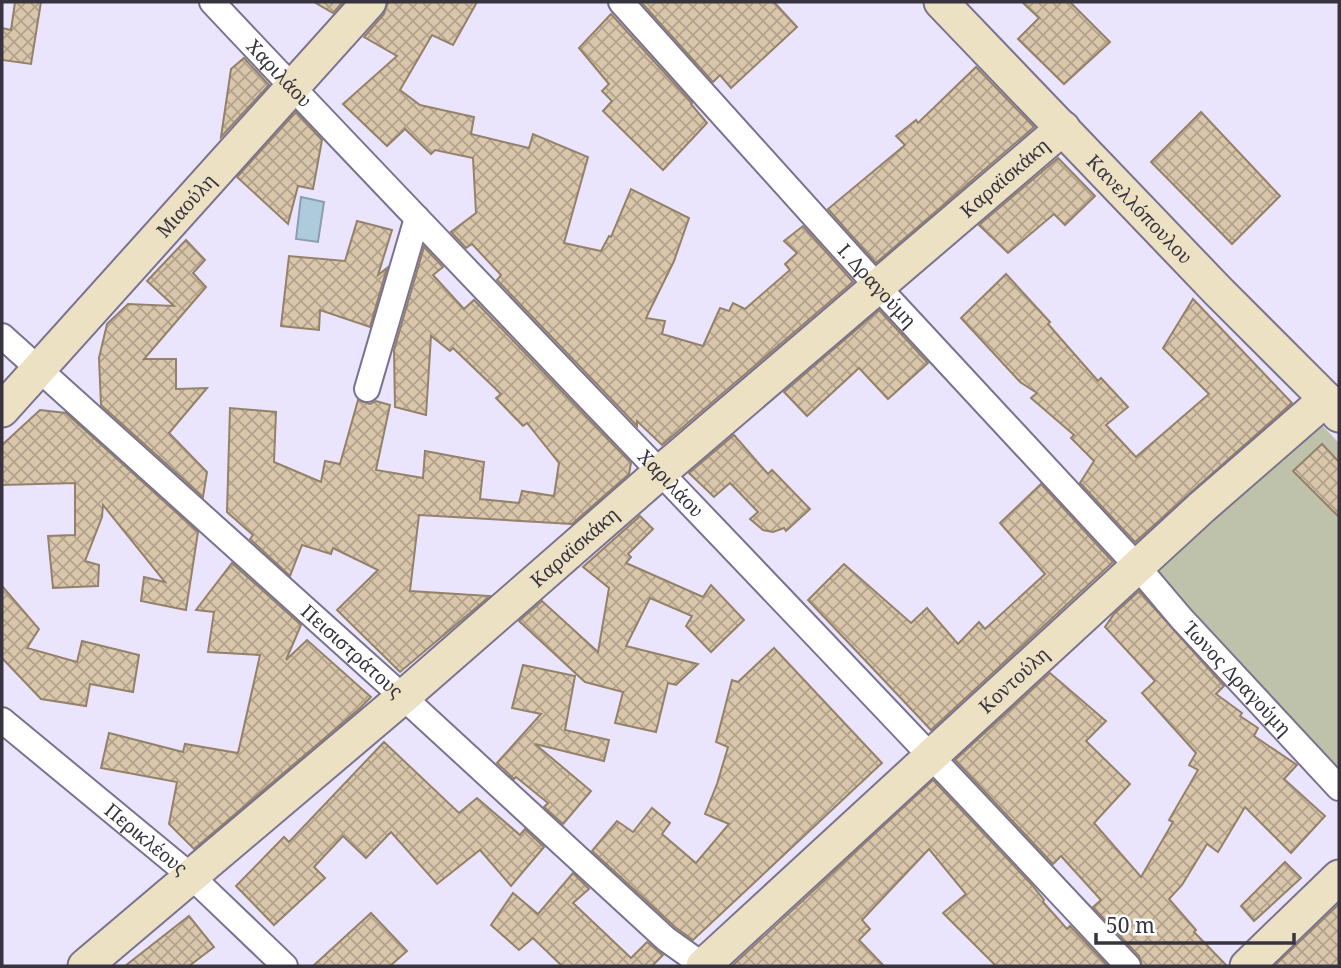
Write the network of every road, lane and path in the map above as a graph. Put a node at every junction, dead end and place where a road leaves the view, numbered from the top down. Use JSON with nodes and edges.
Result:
{"nodes":[{"id":1,"x":212,"y":2,"type":"edge"},
{"id":2,"x":369,"y":2,"type":"edge"},
{"id":3,"x":621,"y":2,"type":"edge"},
{"id":4,"x":941,"y":2,"type":"edge"},
{"id":5,"x":292,"y":87,"type":"junction"},
{"id":6,"x":1063,"y":128,"type":"junction"},
{"id":7,"x":417,"y":218,"type":"junction"},
{"id":8,"x":877,"y":287,"type":"junction"},
{"id":9,"x":2,"y":336,"type":"edge"},
{"id":10,"x":38,"y":369,"type":"junction"},
{"id":11,"x":367,"y":389,"type":"dead end"},
{"id":12,"x":1333,"y":407,"type":"edge"},
{"id":13,"x":2,"y":410,"type":"edge"},
{"id":14,"x":662,"y":472,"type":"junction"},
{"id":15,"x":1137,"y":566,"type":"junction"},
{"id":16,"x":403,"y":697,"type":"junction"},
{"id":17,"x":4,"y":725,"type":"edge"},
{"id":18,"x":932,"y":755,"type":"junction"},
{"id":19,"x":1339,"y":788,"type":"edge"},
{"id":20,"x":192,"y":877,"type":"junction"},
{"id":21,"x":1339,"y":877,"type":"edge"},
{"id":22,"x":85,"y":966,"type":"edge"},
{"id":23,"x":285,"y":966,"type":"edge"},
{"id":24,"x":703,"y":966,"type":"edge"},
{"id":25,"x":1128,"y":966,"type":"edge"},
{"id":26,"x":1247,"y":966,"type":"edge"}],
"edges":[{"from":1,"to":5,"type":"street","name":"Χαριλάου"},
{"from":2,"to":5,"type":"street","name":"Μιαούλη"},
{"from":3,"to":8,"type":"street","name":"Ι. Δραγούμη"},
{"from":4,"to":6,"type":"street","name":"Κανελλόπουλου"},
{"from":5,"to":7,"type":"street","name":"Χαριλάου"},
{"from":5,"to":10,"type":"street","name":"Μιαούλη"},
{"from":6,"to":8,"type":"street","name":"Καραϊσκάκη"},
{"from":6,"to":12,"type":"street","name":"Κανελλόπουλου"},
{"from":7,"to":11,"type":"street"},
{"from":7,"to":14,"type":"street","name":"Χαριλάου"},
{"from":8,"to":14,"type":"street","name":"Καραϊσκάκη"},
{"from":8,"to":15,"type":"street","name":"Ι. Δραγούμη"},
{"from":9,"to":10,"type":"street","name":"Πεισιστράτους"},
{"from":10,"to":13,"type":"street","name":"Μιαούλη"},
{"from":10,"to":16,"type":"street","name":"Πεισιστράτους"},
{"from":12,"to":15,"type":"street","name":"Κοντούλη"},
{"from":14,"to":16,"type":"street","name":"Καραϊσκάκη"},
{"from":14,"to":18,"type":"street","name":"Χαριλάου"},
{"from":15,"to":18,"type":"street","name":"Κοντούλη"},
{"from":15,"to":19,"type":"street","name":"Ίωνος Δραγούμη"},
{"from":16,"to":20,"type":"street","name":"Καραϊσκάκη"},
{"from":16,"to":24,"type":"street","name":"Πεισιστράτους"},
{"from":17,"to":20,"type":"street","name":"Περικλέους"},
{"from":18,"to":24,"type":"street","name":"Κοντούλη"},
{"from":18,"to":25,"type":"street","name":"Χαριλάου"},
{"from":20,"to":22,"type":"street","name":"Καραϊσκάκη"},
{"from":20,"to":23,"type":"street","name":"Περικλέους"},
{"from":21,"to":26,"type":"street"}]}
